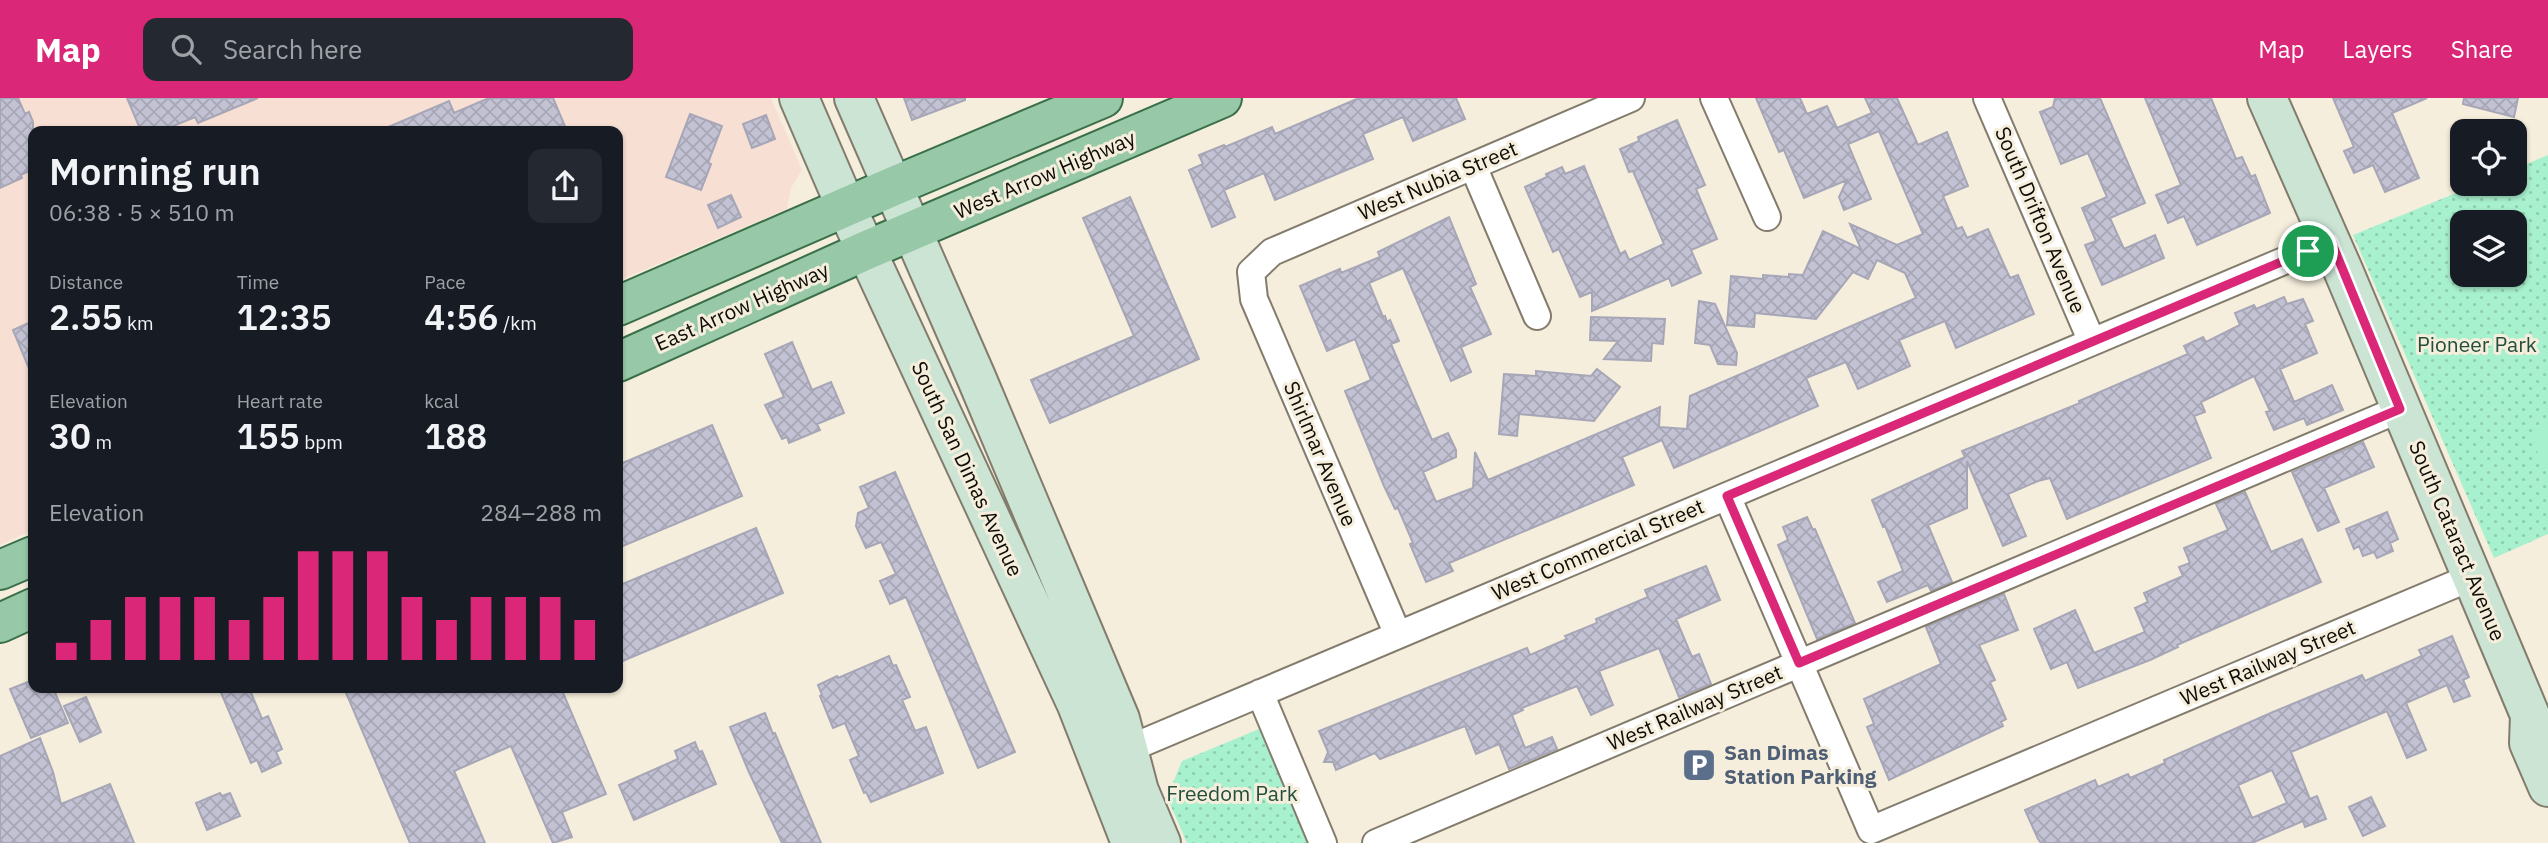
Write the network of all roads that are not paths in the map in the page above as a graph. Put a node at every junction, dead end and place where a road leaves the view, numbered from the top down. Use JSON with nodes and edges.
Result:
{"nodes":[{"id":1,"x":799,"y":98,"type":"edge"},
{"id":2,"x":854,"y":98,"type":"edge"},
{"id":3,"x":1103,"y":98,"type":"edge"},
{"id":4,"x":1222,"y":98,"type":"edge"},
{"id":5,"x":1631,"y":98,"type":"edge"},
{"id":6,"x":1714,"y":98,"type":"edge"},
{"id":7,"x":1987,"y":98,"type":"edge"},
{"id":8,"x":2267,"y":98,"type":"edge"},
{"id":9,"x":1473,"y":166,"type":"junction"},
{"id":10,"x":894,"y":186,"type":"junction"},
{"id":11,"x":846,"y":207,"type":"junction"},
{"id":12,"x":1767,"y":217,"type":"dead end"},
{"id":13,"x":913,"y":232,"type":"junction"},
{"id":14,"x":2331,"y":241,"type":"junction"},
{"id":15,"x":867,"y":250,"type":"junction"},
{"id":16,"x":1251,"y":272,"type":"joint"},
{"id":17,"x":623,"y":304,"type":"edge"},
{"id":18,"x":1537,"y":316,"type":"dead end"},
{"id":19,"x":2092,"y":342,"type":"junction"},
{"id":20,"x":623,"y":360,"type":"edge"},
{"id":21,"x":2400,"y":409,"type":"junction"},
{"id":22,"x":1727,"y":496,"type":"junction"},
{"id":23,"x":28,"y":558,"type":"edge"},
{"id":24,"x":0,"y":570,"type":"edge"},
{"id":25,"x":2472,"y":577,"type":"junction"},
{"id":26,"x":28,"y":610,"type":"edge"},
{"id":27,"x":0,"y":623,"type":"edge"},
{"id":28,"x":1398,"y":635,"type":"junction"},
{"id":29,"x":1799,"y":663,"type":"junction"},
{"id":30,"x":1260,"y":692,"type":"junction"},
{"id":31,"x":2539,"y":723,"type":"edge"},
{"id":32,"x":1113,"y":756,"type":"junction"},
{"id":33,"x":2548,"y":787,"type":"edge"},
{"id":34,"x":1131,"y":843,"type":"edge"},
{"id":35,"x":1161,"y":843,"type":"edge"},
{"id":36,"x":1323,"y":843,"type":"edge"},
{"id":37,"x":1376,"y":843,"type":"edge"}],
"edges":[{"from":1,"to":11,"type":"street","name":"South San Dimas Avenue"},
{"from":2,"to":10,"type":"street","name":"South San Dimas Avenue"},
{"from":3,"to":10,"type":"main road"},
{"from":4,"to":13,"type":"main road","name":"West Arrow Highway"},
{"from":5,"to":9,"type":"street","name":"West Nubia Street"},
{"from":6,"to":12,"type":"street"},
{"from":7,"to":19,"type":"street","name":"South Drifton Avenue"},
{"from":8,"to":14,"type":"street","name":"South Cataract Avenue"},
{"from":9,"to":16,"type":"street","name":"West Nubia Street"},
{"from":9,"to":18,"type":"street"},
{"from":10,"to":11,"type":"main road"},
{"from":10,"to":13,"type":"street","name":"South San Dimas Avenue"},
{"from":11,"to":15,"type":"street","name":"South San Dimas Avenue"},
{"from":11,"to":17,"type":"main road"},
{"from":13,"to":15,"type":"main road","name":"West Arrow Highway"},
{"from":13,"to":32,"type":"street","name":"South San Dimas Avenue"},
{"from":14,"to":19,"type":"street","name":"West Commercial Street"},
{"from":14,"to":21,"type":"street","name":"South Cataract Avenue"},
{"from":15,"to":20,"type":"main road","name":"East Arrow Highway"},
{"from":15,"to":32,"type":"street","name":"South San Dimas Avenue"},
{"from":16,"to":28,"type":"street","name":"Shirlmar Avenue"},
{"from":19,"to":22,"type":"street","name":"West Commercial Street"},
{"from":21,"to":25,"type":"street","name":"South Cataract Avenue"},
{"from":21,"to":29,"type":"street","name":"West Railway Street"},
{"from":22,"to":28,"type":"street","name":"West Commercial Street"},
{"from":22,"to":29,"type":"street"},
{"from":23,"to":24,"type":"main road"},
{"from":25,"to":29,"type":"street","name":"West Railway Street"},
{"from":25,"to":31,"type":"street","name":"South Cataract Avenue"},
{"from":26,"to":27,"type":"main road"},
{"from":28,"to":30,"type":"street","name":"West Commercial Street"},
{"from":29,"to":37,"type":"street","name":"West Railway Street"},
{"from":30,"to":32,"type":"street","name":"West Commercial Street"},
{"from":30,"to":36,"type":"street"},
{"from":31,"to":33,"type":"street","name":"South Cataract Avenue"},
{"from":32,"to":34,"type":"street","name":"South San Dimas Avenue"},
{"from":32,"to":35,"type":"street","name":"South San Dimas Avenue"}]}
